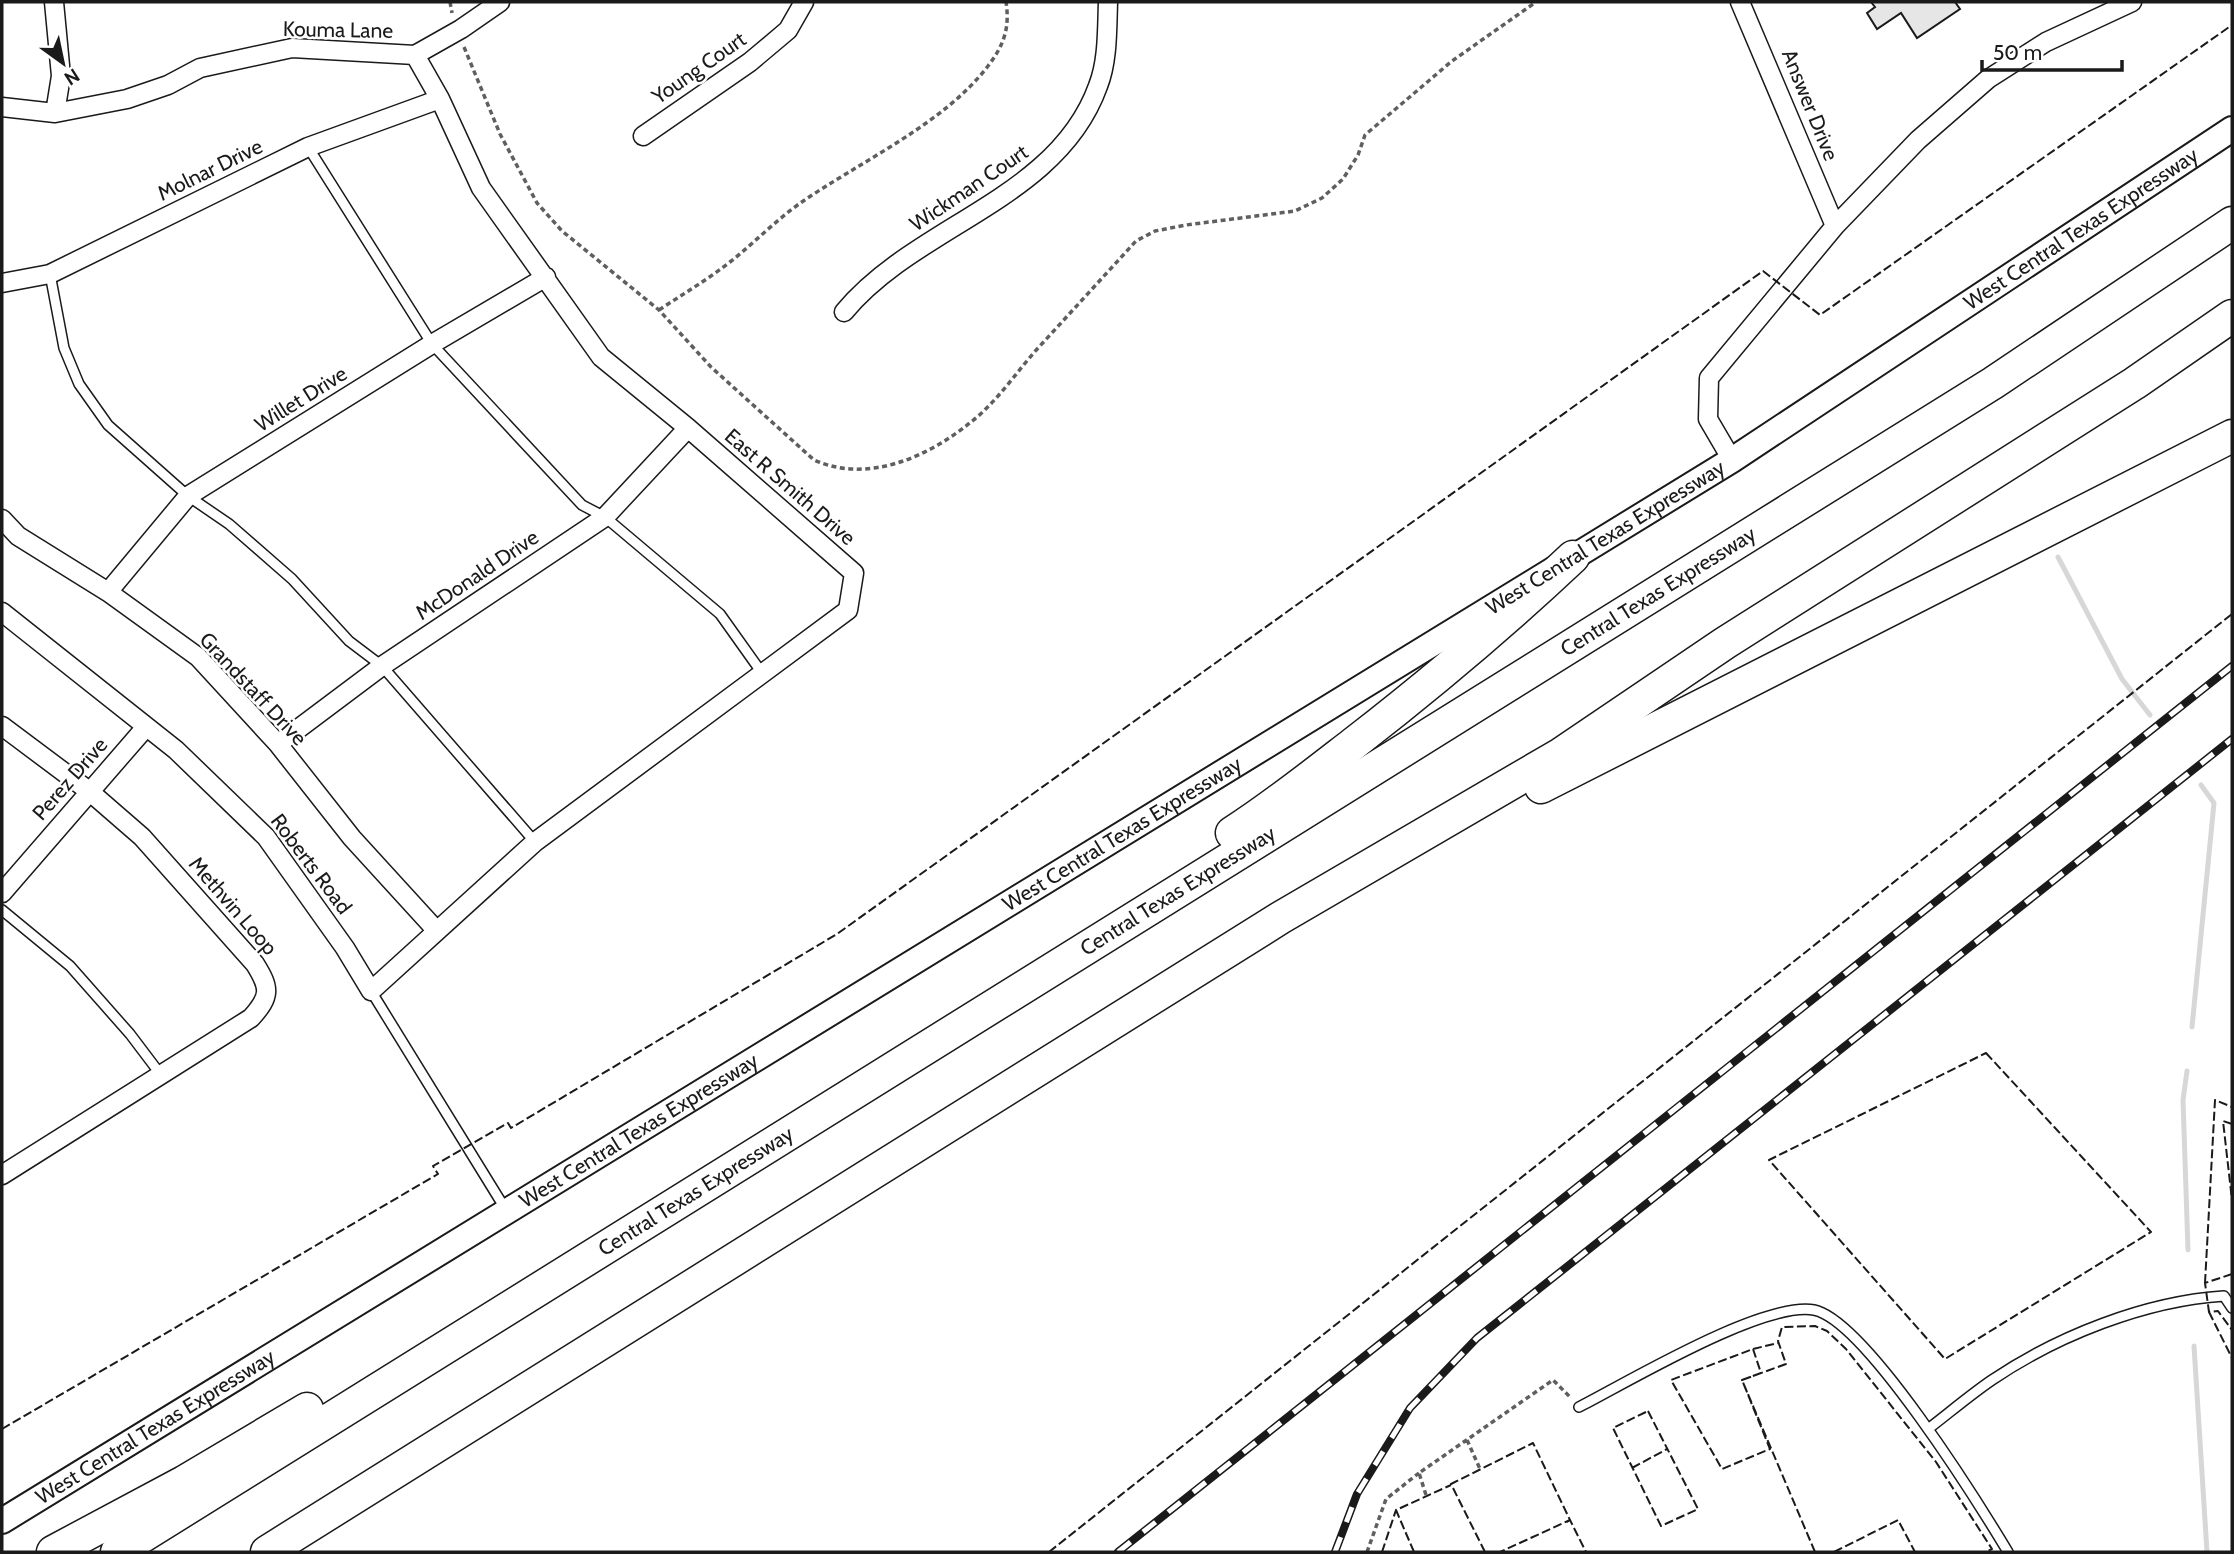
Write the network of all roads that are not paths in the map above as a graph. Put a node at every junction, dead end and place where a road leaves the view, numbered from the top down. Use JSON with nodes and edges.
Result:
{"nodes":[{"id":1,"x":54,"y":2,"type":"edge"},
{"id":2,"x":500,"y":2,"type":"edge"},
{"id":3,"x":804,"y":2,"type":"edge"},
{"id":4,"x":1108,"y":2,"type":"edge"},
{"id":5,"x":1740,"y":2,"type":"edge"},
{"id":6,"x":2132,"y":2,"type":"edge"},
{"id":7,"x":415,"y":55,"type":"junction"},
{"id":8,"x":440,"y":99,"type":"junction"},
{"id":9,"x":2,"y":107,"type":"edge"},
{"id":10,"x":55,"y":113,"type":"junction"},
{"id":11,"x":2232,"y":129,"type":"edge"},
{"id":12,"x":643,"y":135,"type":"dead end"},
{"id":13,"x":308,"y":148,"type":"junction"},
{"id":14,"x":2232,"y":223,"type":"edge"},
{"id":15,"x":1835,"y":226,"type":"junction"},
{"id":16,"x":50,"y":274,"type":"junction"},
{"id":17,"x":546,"y":277,"type":"junction"},
{"id":18,"x":2,"y":283,"type":"edge"},
{"id":19,"x":844,"y":312,"type":"dead end"},
{"id":20,"x":2232,"y":316,"type":"edge"},
{"id":21,"x":432,"y":344,"type":"junction"},
{"id":22,"x":688,"y":428,"type":"junction"},
{"id":23,"x":2232,"y":436,"type":"edge"},
{"id":24,"x":1732,"y":460,"type":"junction"},
{"id":25,"x":188,"y":496,"type":"junction"},
{"id":26,"x":605,"y":517,"type":"junction"},
{"id":27,"x":2,"y":519,"type":"edge"},
{"id":28,"x":1573,"y":556,"type":"junction"},
{"id":29,"x":108,"y":592,"type":"junction"},
{"id":30,"x":2,"y":612,"type":"edge"},
{"id":31,"x":382,"y":666,"type":"junction"},
{"id":32,"x":762,"y":673,"type":"junction"},
{"id":33,"x":2,"y":726,"type":"edge"},
{"id":34,"x":146,"y":727,"type":"junction"},
{"id":35,"x":278,"y":744,"type":"junction"},
{"id":36,"x":89,"y":791,"type":"junction"},
{"id":37,"x":535,"y":842,"type":"junction"},
{"id":38,"x":2,"y":893,"type":"edge"},
{"id":39,"x":2,"y":910,"type":"edge"},
{"id":40,"x":1280,"y":918,"type":"junction"},
{"id":41,"x":436,"y":930,"type":"junction"},
{"id":42,"x":371,"y":991,"type":"junction"},
{"id":43,"x":962,"y":1025,"type":"junction"},
{"id":44,"x":161,"y":1075,"type":"junction"},
{"id":45,"x":2,"y":1175,"type":"edge"},
{"id":46,"x":507,"y":1211,"type":"junction"},
{"id":47,"x":2232,"y":1308,"type":"edge"},
{"id":48,"x":434,"y":1355,"type":"junction"},
{"id":49,"x":1579,"y":1407,"type":"road end"},
{"id":50,"x":1928,"y":1429,"type":"junction"},
{"id":51,"x":2,"y":1521,"type":"edge"},
{"id":52,"x":53,"y":1552,"type":"edge"},
{"id":53,"x":117,"y":1552,"type":"edge"},
{"id":54,"x":267,"y":1552,"type":"edge"},
{"id":55,"x":2008,"y":1552,"type":"edge"}],
"edges":[{"from":1,"to":10,"type":"street"},
{"from":2,"to":7,"type":"street","name":"Kouma Lane"},
{"from":3,"to":12,"type":"street","name":"Young Court"},
{"from":4,"to":19,"type":"street","name":"Wickman Court"},
{"from":5,"to":15,"type":"street","name":"Answer Drive"},
{"from":6,"to":15,"type":"street"},
{"from":7,"to":8,"type":"street","name":"East R Smith Drive"},
{"from":7,"to":10,"type":"street","name":"Kouma Lane"},
{"from":8,"to":13,"type":"street","name":"Molnar Drive"},
{"from":8,"to":17,"type":"street","name":"East R Smith Drive"},
{"from":9,"to":10,"type":"street","name":"Kouma Lane"},
{"from":11,"to":24,"type":"main road","name":"West Central Texas Expressway"},
{"from":13,"to":16,"type":"street","name":"Molnar Drive"},
{"from":13,"to":21,"type":"lane"},
{"from":14,"to":43,"type":"highway","name":"Central Texas Expressway"},
{"from":15,"to":24,"type":"street"},
{"from":16,"to":18,"type":"street","name":"Molnar Drive"},
{"from":16,"to":25,"type":"lane"},
{"from":17,"to":21,"type":"street","name":"Willet Drive"},
{"from":17,"to":22,"type":"street","name":"East R Smith Drive"},
{"from":20,"to":40,"type":"highway"},
{"from":21,"to":25,"type":"street","name":"Willet Drive"},
{"from":21,"to":26,"type":"lane"},
{"from":22,"to":26,"type":"street","name":"McDonald Drive"},
{"from":22,"to":32,"type":"street","name":"East R Smith Drive"},
{"from":23,"to":40,"type":"highway"},
{"from":24,"to":28,"type":"main road","name":"West Central Texas Expressway"},
{"from":25,"to":29,"type":"street","name":"Willet Drive"},
{"from":25,"to":31,"type":"lane"},
{"from":26,"to":31,"type":"street","name":"McDonald Drive"},
{"from":26,"to":32,"type":"lane"},
{"from":27,"to":29,"type":"street","name":"Grandstaff Drive"},
{"from":28,"to":43,"type":"highway"},
{"from":28,"to":46,"type":"main road","name":"West Central Texas Expressway"},
{"from":29,"to":35,"type":"street","name":"Grandstaff Drive"},
{"from":30,"to":34,"type":"street","name":"Roberts Road"},
{"from":31,"to":35,"type":"street","name":"McDonald Drive"},
{"from":31,"to":37,"type":"lane"},
{"from":32,"to":37,"type":"street","name":"East R Smith Drive"},
{"from":33,"to":36,"type":"street","name":"Methvin Loop"},
{"from":34,"to":36,"type":"street","name":"Perez Drive"},
{"from":34,"to":42,"type":"street","name":"Roberts Road"},
{"from":35,"to":41,"type":"street","name":"Grandstaff Drive"},
{"from":36,"to":38,"type":"street","name":"Perez Drive"},
{"from":36,"to":44,"type":"street","name":"Methvin Loop"},
{"from":37,"to":41,"type":"street","name":"East R Smith Drive"},
{"from":39,"to":44,"type":"lane"},
{"from":40,"to":54,"type":"highway"},
{"from":41,"to":42,"type":"street","name":"East R Smith Drive"},
{"from":42,"to":46,"type":"lane","name":"Roberts Road"},
{"from":43,"to":48,"type":"highway","name":"Central Texas Expressway"},
{"from":44,"to":45,"type":"street","name":"Methvin Loop"},
{"from":46,"to":51,"type":"main road","name":"West Central Texas Expressway"},
{"from":47,"to":50,"type":"lane"},
{"from":48,"to":52,"type":"highway"},
{"from":48,"to":53,"type":"highway","name":"Central Texas Expressway"},
{"from":49,"to":50,"type":"lane"},
{"from":50,"to":55,"type":"lane"}]}
